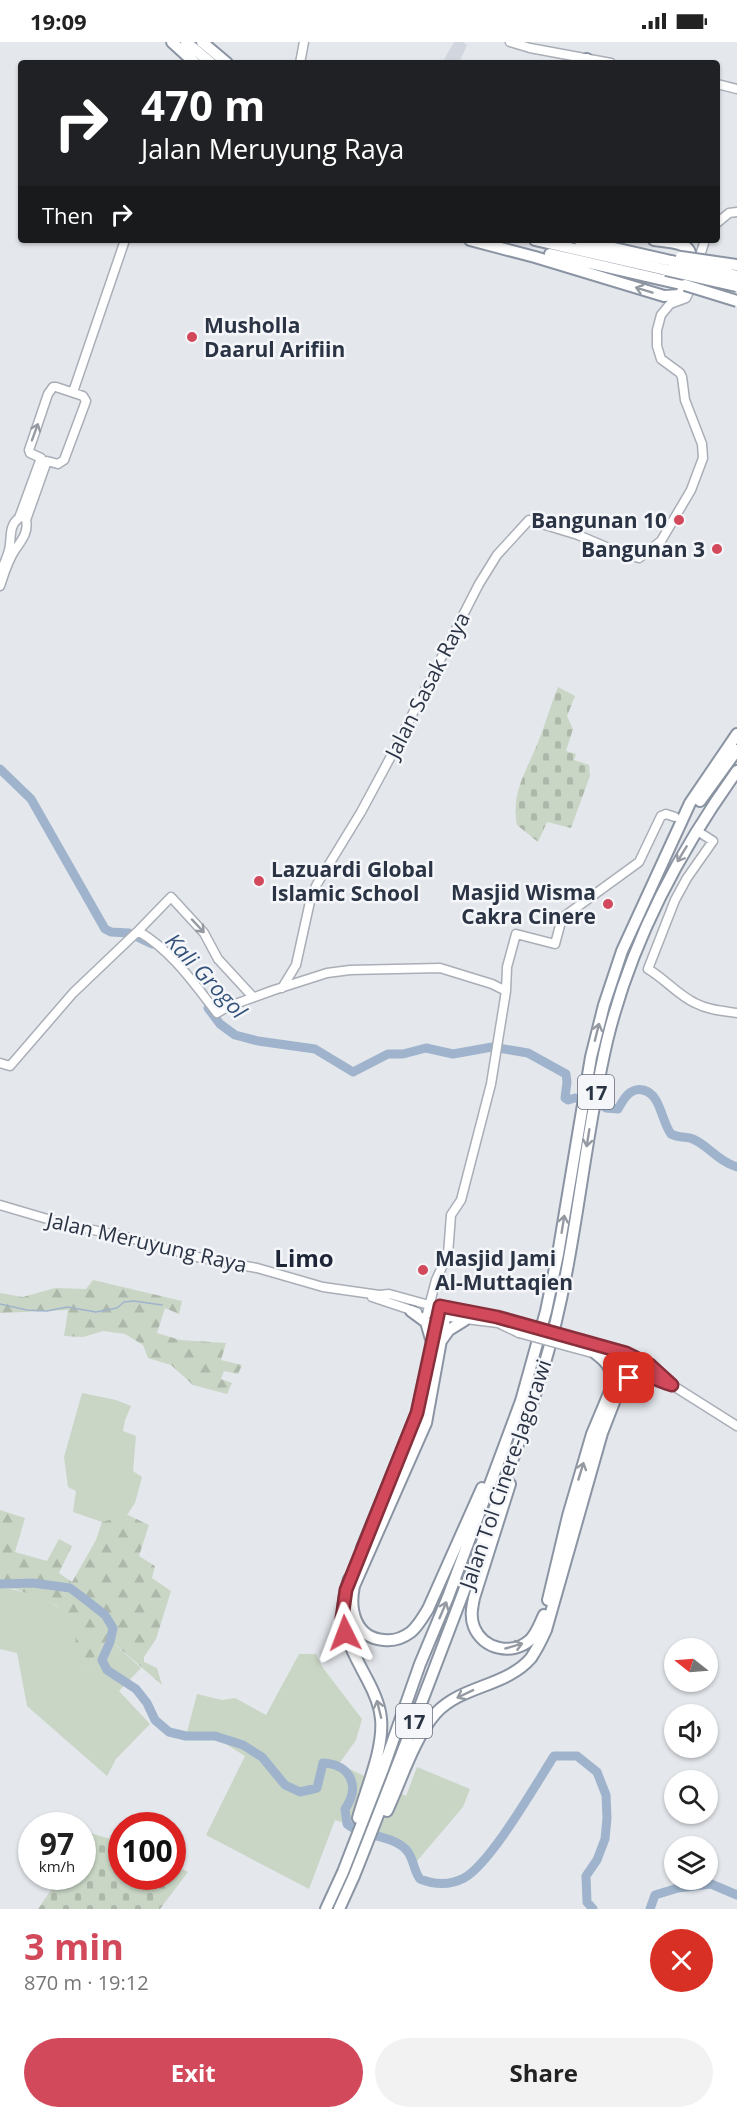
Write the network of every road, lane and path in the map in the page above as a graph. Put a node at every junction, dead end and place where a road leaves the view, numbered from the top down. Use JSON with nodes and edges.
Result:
{"nodes":[{"id":1,"x":172,"y":42,"type":"edge"},
{"id":2,"x":186,"y":42,"type":"edge"},
{"id":3,"x":202,"y":42,"type":"edge"},
{"id":4,"x":304,"y":42,"type":"edge"},
{"id":5,"x":510,"y":42,"type":"edge"},
{"id":6,"x":192,"y":60,"type":"edge"},
{"id":7,"x":207,"y":60,"type":"edge"},
{"id":8,"x":223,"y":60,"type":"edge"},
{"id":9,"x":301,"y":60,"type":"edge"},
{"id":10,"x":585,"y":60,"type":"edge"},
{"id":11,"x":720,"y":85,"type":"edge"},
{"id":12,"x":737,"y":89,"type":"edge"},
{"id":13,"x":119,"y":243,"type":"edge"},
{"id":14,"x":124,"y":243,"type":"edge"},
{"id":15,"x":481,"y":243,"type":"edge"},
{"id":16,"x":512,"y":243,"type":"edge"},
{"id":17,"x":550,"y":243,"type":"edge"},
{"id":18,"x":593,"y":243,"type":"edge"},
{"id":19,"x":671,"y":243,"type":"edge"},
{"id":20,"x":704,"y":243,"type":"edge"},
{"id":21,"x":737,"y":265,"type":"edge"},
{"id":22,"x":668,"y":267,"type":"junction"},
{"id":23,"x":737,"y":276,"type":"edge"},
{"id":24,"x":737,"y":286,"type":"edge"},
{"id":25,"x":737,"y":299,"type":"edge"},
{"id":26,"x":71,"y":391,"type":"junction"},
{"id":27,"x":44,"y":460,"type":"junction"},
{"id":28,"x":22,"y":519,"type":"junction"},
{"id":29,"x":12,"y":549,"type":"junction"},
{"id":30,"x":0,"y":574,"type":"edge"},
{"id":31,"x":0,"y":586,"type":"edge"},
{"id":32,"x":737,"y":734,"type":"edge"},
{"id":33,"x":737,"y":750,"type":"edge"},
{"id":34,"x":737,"y":771,"type":"edge"},
{"id":35,"x":675,"y":817,"type":"dead end"},
{"id":36,"x":702,"y":834,"type":"dead end"},
{"id":37,"x":661,"y":866,"type":"junction"},
{"id":38,"x":134,"y":935,"type":"junction"},
{"id":39,"x":297,"y":965,"type":"junction"},
{"id":40,"x":301,"y":981,"type":"junction"},
{"id":41,"x":282,"y":988,"type":"junction"},
{"id":42,"x":506,"y":991,"type":"junction"},
{"id":43,"x":253,"y":997,"type":"junction"},
{"id":44,"x":737,"y":1013,"type":"edge"},
{"id":45,"x":0,"y":1063,"type":"edge"},
{"id":46,"x":0,"y":1205,"type":"edge"},
{"id":47,"x":364,"y":1294,"type":"junction"},
{"id":48,"x":411,"y":1311,"type":"junction"},
{"id":49,"x":438,"y":1311,"type":"junction"},
{"id":50,"x":465,"y":1320,"type":"junction"},
{"id":51,"x":520,"y":1328,"type":"junction"},
{"id":52,"x":436,"y":1343,"type":"junction"},
{"id":53,"x":571,"y":1343,"type":"junction"},
{"id":54,"x":596,"y":1354,"type":"junction"},
{"id":55,"x":627,"y":1358,"type":"junction"},
{"id":56,"x":651,"y":1376,"type":"junction"},
{"id":57,"x":672,"y":1385,"type":"junction"},
{"id":58,"x":614,"y":1391,"type":"junction"},
{"id":59,"x":521,"y":1401,"type":"junction"},
{"id":60,"x":737,"y":1426,"type":"edge"},
{"id":61,"x":521,"y":1437,"type":"junction"},
{"id":62,"x":378,"y":1768,"type":"junction"},
{"id":63,"x":399,"y":1775,"type":"junction"},
{"id":64,"x":326,"y":1909,"type":"edge"},
{"id":65,"x":339,"y":1909,"type":"edge"}],
"edges":[{"from":1,"to":6,"type":"highway"},
{"from":2,"to":7,"type":"highway"},
{"from":3,"to":8,"type":"highway"},
{"from":4,"to":9,"type":"street"},
{"from":5,"to":10,"type":"street"},
{"from":11,"to":12,"type":"street"},
{"from":13,"to":26,"type":"street"},
{"from":14,"to":26,"type":"street"},
{"from":19,"to":15,"type":"highway","one_way":true},
{"from":16,"to":22,"type":"highway"},
{"from":17,"to":22,"type":"highway"},
{"from":18,"to":22,"type":"highway"},
{"from":20,"to":39,"type":"street","name":"Jalan Sasak Raya"},
{"from":21,"to":22,"type":"highway","bridge":true},
{"from":22,"to":23,"type":"highway","bridge":true},
{"from":22,"to":24,"type":"highway","bridge":true},
{"from":22,"to":25,"type":"highway","bridge":true},
{"from":26,"to":27,"type":"street"},
{"from":27,"to":26,"type":"street","one_way":true},
{"from":27,"to":28,"type":"street"},
{"from":28,"to":29,"type":"street"},
{"from":28,"to":29,"type":"street"},
{"from":29,"to":30,"type":"street"},
{"from":29,"to":31,"type":"street"},
{"from":32,"to":37,"type":"highway"},
{"from":33,"to":37,"type":"highway","number":"17"},
{"from":34,"to":61,"type":"highway","name":"Jalan Tol Cinere-Jagorawi","number":"17","one_way":true},
{"from":35,"to":42,"type":"street"},
{"from":36,"to":44,"type":"street"},
{"from":59,"to":37,"type":"highway","name":"Jalan Tol Cinere-Jagorawi","number":"17","one_way":true},
{"from":38,"to":43,"type":"street"},
{"from":38,"to":43,"type":"street","one_way":true},
{"from":38,"to":45,"type":"street"},
{"from":39,"to":40,"type":"street","name":"Jalan Sasak Raya"},
{"from":39,"to":41,"type":"street","name":"Jalan Sasak Raya"},
{"from":40,"to":41,"type":"street"},
{"from":40,"to":42,"type":"street"},
{"from":41,"to":43,"type":"street"},
{"from":42,"to":49,"type":"street"},
{"from":46,"to":47,"type":"street","name":"Jalan Meruyung Raya"},
{"from":47,"to":48,"type":"street","name":"Jalan Meruyung Raya"},
{"from":47,"to":49,"type":"street","name":"Jalan Meruyung Raya"},
{"from":48,"to":49,"type":"street","name":"Jalan Meruyung Raya"},
{"from":48,"to":52,"type":"highway"},
{"from":49,"to":50,"type":"street","name":"Jalan Meruyung Raya"},
{"from":49,"to":51,"type":"street","name":"Jalan Meruyung Raya"},
{"from":49,"to":52,"type":"highway"},
{"from":50,"to":51,"type":"street","name":"Jalan Meruyung Raya"},
{"from":50,"to":52,"type":"highway"},
{"from":51,"to":53,"type":"street","name":"Jalan Meruyung Raya","bridge":true},
{"from":52,"to":59,"type":"highway"},
{"from":62,"to":52,"type":"highway","one_way":true},
{"from":53,"to":54,"type":"street","name":"Jalan Meruyung Raya"},
{"from":53,"to":55,"type":"street","name":"Jalan Meruyung Raya"},
{"from":54,"to":55,"type":"street","name":"Jalan Meruyung Raya"},
{"from":54,"to":58,"type":"highway"},
{"from":55,"to":56,"type":"street","name":"Jalan Meruyung Raya"},
{"from":55,"to":57,"type":"street","name":"Jalan Meruyung Raya"},
{"from":55,"to":58,"type":"highway"},
{"from":56,"to":57,"type":"street","name":"Jalan Meruyung Raya"},
{"from":56,"to":58,"type":"highway"},
{"from":57,"to":60,"type":"street","name":"Jalan Meruyung Raya"},
{"from":61,"to":58,"type":"highway","one_way":true},
{"from":58,"to":63,"type":"highway","one_way":true},
{"from":62,"to":59,"type":"highway","name":"Jalan Tol Cinere-Jagorawi","number":"17","one_way":true},
{"from":61,"to":63,"type":"highway","name":"Jalan Tol Cinere-Jagorawi","number":"17"},
{"from":62,"to":64,"type":"highway"},
{"from":63,"to":65,"type":"highway"}]}
